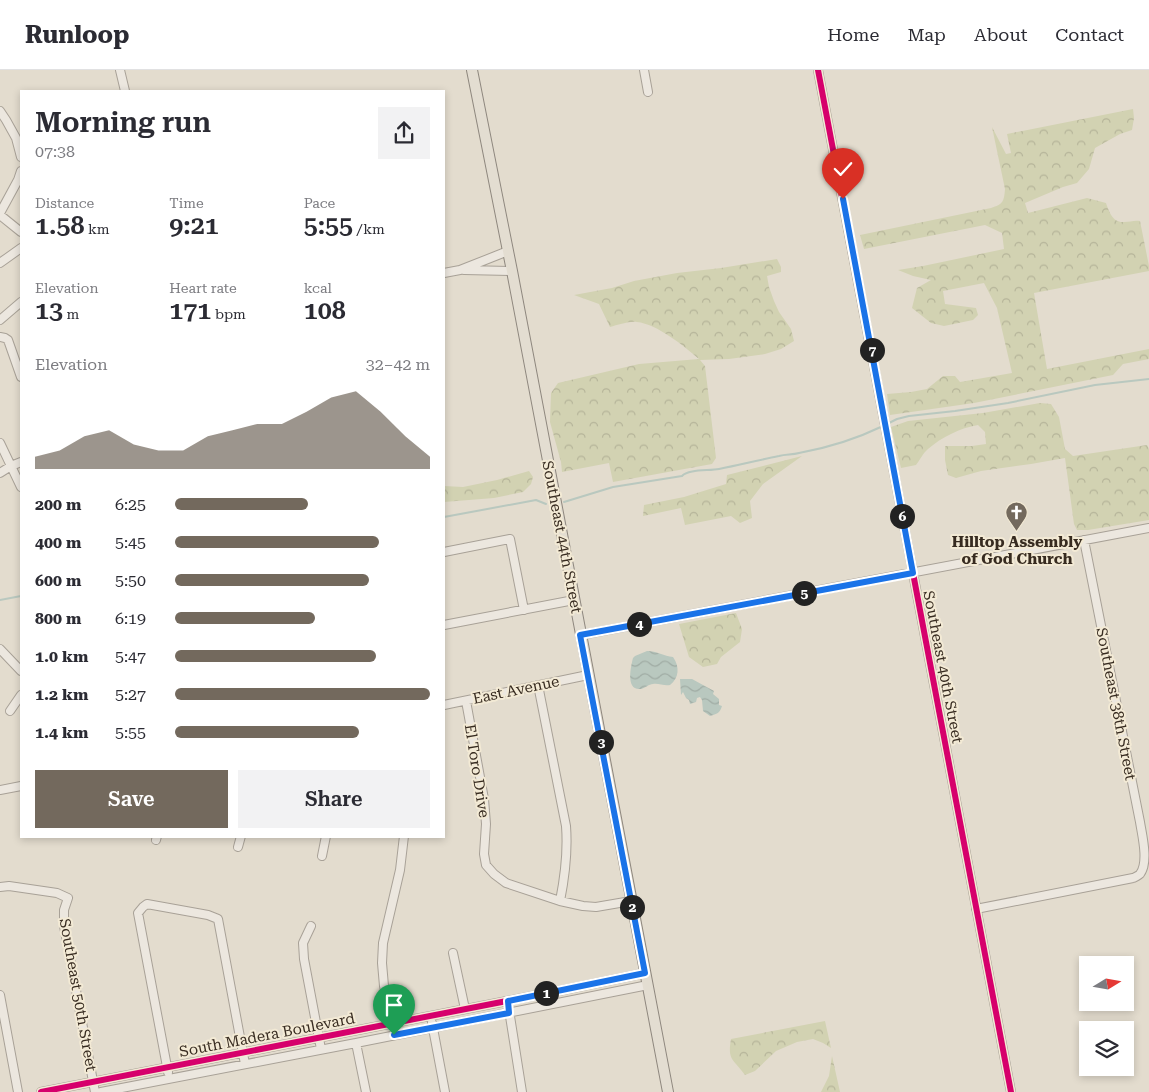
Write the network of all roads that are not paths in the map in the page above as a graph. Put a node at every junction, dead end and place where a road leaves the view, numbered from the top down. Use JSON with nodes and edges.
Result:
{"nodes":[{"id":1,"x":120,"y":70,"type":"edge"},
{"id":2,"x":472,"y":70,"type":"edge"},
{"id":3,"x":644,"y":70,"type":"edge"},
{"id":4,"x":818,"y":70,"type":"edge"},
{"id":5,"x":125,"y":90,"type":"edge"},
{"id":6,"x":648,"y":92,"type":"dead end"},
{"id":7,"x":0,"y":112,"type":"edge"},
{"id":8,"x":20,"y":153,"type":"edge"},
{"id":9,"x":20,"y":174,"type":"edge"},
{"id":10,"x":0,"y":214,"type":"edge"},
{"id":11,"x":20,"y":231,"type":"edge"},
{"id":12,"x":20,"y":249,"type":"edge"},
{"id":13,"x":508,"y":251,"type":"junction"},
{"id":14,"x":0,"y":264,"type":"edge"},
{"id":15,"x":460,"y":270,"type":"junction"},
{"id":16,"x":512,"y":271,"type":"junction"},
{"id":17,"x":445,"y":274,"type":"edge"},
{"id":18,"x":20,"y":303,"type":"edge"},
{"id":19,"x":0,"y":320,"type":"edge"},
{"id":20,"x":4,"y":339,"type":"edge"},
{"id":21,"x":20,"y":375,"type":"edge"},
{"id":22,"x":0,"y":443,"type":"edge"},
{"id":23,"x":20,"y":462,"type":"edge"},
{"id":24,"x":11,"y":466,"type":"junction"},
{"id":25,"x":0,"y":473,"type":"edge"},
{"id":26,"x":20,"y":484,"type":"edge"},
{"id":27,"x":1149,"y":528,"type":"edge"},
{"id":28,"x":1084,"y":540,"type":"junction"},
{"id":29,"x":445,"y":552,"type":"edge"},
{"id":30,"x":913,"y":573,"type":"junction"},
{"id":31,"x":574,"y":600,"type":"junction"},
{"id":32,"x":524,"y":610,"type":"junction"},
{"id":33,"x":445,"y":626,"type":"edge"},
{"id":34,"x":580,"y":635,"type":"junction"},
{"id":35,"x":0,"y":649,"type":"edge"},
{"id":36,"x":20,"y":670,"type":"edge"},
{"id":37,"x":588,"y":675,"type":"junction"},
{"id":38,"x":538,"y":685,"type":"junction"},
{"id":39,"x":20,"y":696,"type":"edge"},
{"id":40,"x":466,"y":701,"type":"junction"},
{"id":41,"x":445,"y":705,"type":"edge"},
{"id":42,"x":10,"y":711,"type":"dead end"},
{"id":43,"x":20,"y":786,"type":"edge"},
{"id":44,"x":0,"y":790,"type":"edge"},
{"id":45,"x":240,"y":838,"type":"edge"},
{"id":46,"x":326,"y":838,"type":"edge"},
{"id":47,"x":404,"y":838,"type":"edge"},
{"id":48,"x":238,"y":847,"type":"dead end"},
{"id":49,"x":322,"y":856,"type":"dead end"},
{"id":50,"x":0,"y":887,"type":"edge"},
{"id":51,"x":560,"y":901,"type":"junction"},
{"id":52,"x":631,"y":901,"type":"junction"},
{"id":53,"x":976,"y":909,"type":"junction"},
{"id":54,"x":311,"y":926,"type":"dead end"},
{"id":55,"x":454,"y":953,"type":"dead end"},
{"id":56,"x":645,"y":973,"type":"junction"},
{"id":57,"x":648,"y":985,"type":"junction"},
{"id":58,"x":0,"y":995,"type":"edge"},
{"id":59,"x":508,"y":1001,"type":"junction"},
{"id":60,"x":465,"y":1009,"type":"junction"},
{"id":61,"x":509,"y":1013,"type":"junction"},
{"id":62,"x":430,"y":1016,"type":"junction"},
{"id":63,"x":392,"y":1023,"type":"junction"},
{"id":64,"x":433,"y":1028,"type":"junction"},
{"id":65,"x":319,"y":1037,"type":"junction"},
{"id":66,"x":356,"y":1043,"type":"junction"},
{"id":67,"x":321,"y":1049,"type":"junction"},
{"id":68,"x":243,"y":1052,"type":"junction"},
{"id":69,"x":245,"y":1064,"type":"junction"},
{"id":70,"x":168,"y":1067,"type":"junction"},
{"id":71,"x":170,"y":1079,"type":"junction"},
{"id":72,"x":93,"y":1082,"type":"junction"},
{"id":73,"x":18,"y":1092,"type":"edge"},
{"id":74,"x":41,"y":1092,"type":"edge"},
{"id":75,"x":95,"y":1092,"type":"edge"},
{"id":76,"x":101,"y":1092,"type":"edge"},
{"id":77,"x":366,"y":1092,"type":"edge"},
{"id":78,"x":444,"y":1092,"type":"edge"},
{"id":79,"x":522,"y":1092,"type":"edge"},
{"id":80,"x":668,"y":1092,"type":"edge"},
{"id":81,"x":1011,"y":1092,"type":"edge"}],
"edges":[{"from":1,"to":5,"type":"street"},
{"from":2,"to":13,"type":"main road","name":"Southeast 44th Street"},
{"from":3,"to":6,"type":"street"},
{"from":4,"to":30,"type":"street","name":"Southeast 40th Street"},
{"from":7,"to":8,"type":"street"},
{"from":9,"to":10,"type":"street"},
{"from":10,"to":11,"type":"street"},
{"from":12,"to":14,"type":"street"},
{"from":13,"to":15,"type":"street"},
{"from":13,"to":16,"type":"main road","name":"Southeast 44th Street"},
{"from":15,"to":16,"type":"street"},
{"from":15,"to":17,"type":"street"},
{"from":16,"to":31,"type":"main road","name":"Southeast 44th Street"},
{"from":18,"to":19,"type":"street"},
{"from":20,"to":21,"type":"street"},
{"from":22,"to":24,"type":"street"},
{"from":23,"to":24,"type":"street"},
{"from":24,"to":25,"type":"street"},
{"from":24,"to":26,"type":"street"},
{"from":27,"to":28,"type":"street"},
{"from":28,"to":30,"type":"street"},
{"from":28,"to":53,"type":"street","name":"Southeast 38th Street"},
{"from":29,"to":32,"type":"street"},
{"from":30,"to":34,"type":"street"},
{"from":30,"to":53,"type":"street","name":"Southeast 40th Street"},
{"from":31,"to":32,"type":"street"},
{"from":31,"to":34,"type":"main road","name":"Southeast 44th Street"},
{"from":32,"to":33,"type":"street"},
{"from":34,"to":37,"type":"main road","name":"Southeast 44th Street"},
{"from":35,"to":36,"type":"street"},
{"from":37,"to":38,"type":"street","name":"East Avenue"},
{"from":37,"to":52,"type":"main road","name":"Southeast 44th Street"},
{"from":38,"to":40,"type":"street","name":"East Avenue"},
{"from":38,"to":51,"type":"street"},
{"from":39,"to":42,"type":"street"},
{"from":40,"to":41,"type":"street","name":"East Avenue"},
{"from":40,"to":51,"type":"street","name":"El Toro Drive"},
{"from":43,"to":44,"type":"street"},
{"from":45,"to":48,"type":"street"},
{"from":46,"to":49,"type":"street"},
{"from":47,"to":63,"type":"street"},
{"from":50,"to":72,"type":"street","name":"Southeast 50th Street"},
{"from":51,"to":52,"type":"street","name":"El Toro Drive"},
{"from":52,"to":56,"type":"main road","name":"Southeast 44th Street"},
{"from":53,"to":81,"type":"street","name":"Southeast 40th Street"},
{"from":54,"to":65,"type":"street"},
{"from":55,"to":60,"type":"street"},
{"from":56,"to":57,"type":"main road","name":"Southeast 44th Street"},
{"from":56,"to":59,"type":"street","name":"South Madera Boulevard"},
{"from":57,"to":61,"type":"street","name":"South Madera Boulevard"},
{"from":57,"to":80,"type":"main road","name":"Southeast 44th Street"},
{"from":58,"to":73,"type":"street"},
{"from":59,"to":60,"type":"street","name":"South Madera Boulevard"},
{"from":59,"to":61,"type":"street"},
{"from":60,"to":62,"type":"street","name":"South Madera Boulevard"},
{"from":61,"to":64,"type":"street","name":"South Madera Boulevard"},
{"from":61,"to":79,"type":"street"},
{"from":62,"to":63,"type":"street","name":"South Madera Boulevard"},
{"from":62,"to":64,"type":"street"},
{"from":63,"to":65,"type":"street","name":"South Madera Boulevard"},
{"from":64,"to":66,"type":"street","name":"South Madera Boulevard"},
{"from":64,"to":78,"type":"street"},
{"from":65,"to":67,"type":"street"},
{"from":65,"to":68,"type":"street","name":"South Madera Boulevard"},
{"from":66,"to":67,"type":"street","name":"South Madera Boulevard"},
{"from":66,"to":77,"type":"street"},
{"from":67,"to":69,"type":"street","name":"South Madera Boulevard"},
{"from":68,"to":69,"type":"street"},
{"from":68,"to":70,"type":"street","name":"South Madera Boulevard"},
{"from":68,"to":70,"type":"street"},
{"from":69,"to":71,"type":"street","name":"South Madera Boulevard"},
{"from":70,"to":71,"type":"street"},
{"from":70,"to":72,"type":"street","name":"South Madera Boulevard"},
{"from":71,"to":76,"type":"street","name":"South Madera Boulevard"},
{"from":72,"to":74,"type":"street","name":"South Madera Boulevard"},
{"from":72,"to":75,"type":"street","name":"Southeast 50th Street"}]}
